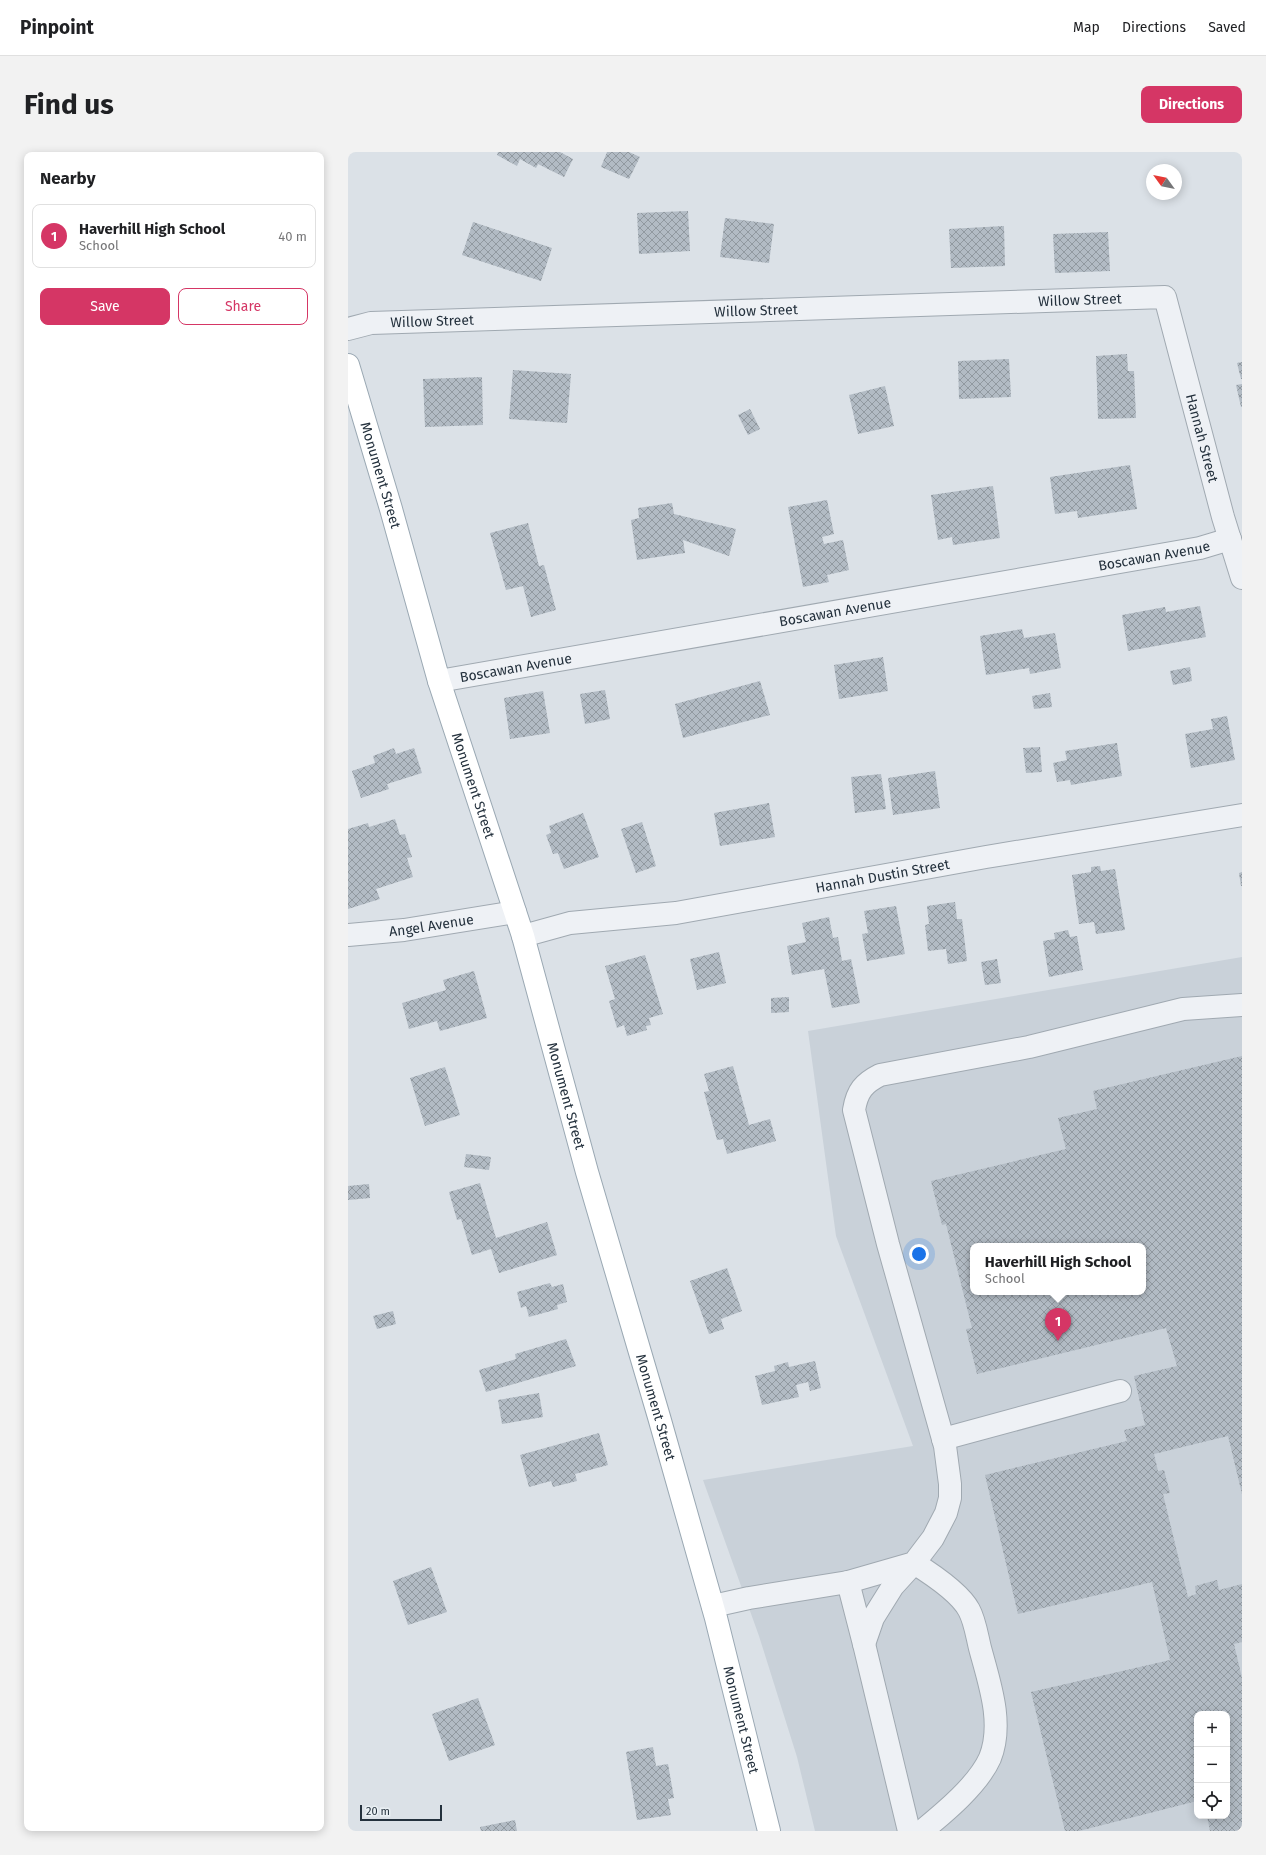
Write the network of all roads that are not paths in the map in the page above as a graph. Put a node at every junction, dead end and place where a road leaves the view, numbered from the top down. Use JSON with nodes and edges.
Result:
{"nodes":[{"id":1,"x":1165,"y":298,"type":"joint"},
{"id":2,"x":348,"y":328,"type":"edge"},
{"id":3,"x":348,"y":365,"type":"edge"},
{"id":4,"x":1230,"y":539,"type":"junction"},
{"id":5,"x":1242,"y":578,"type":"edge"},
{"id":6,"x":439,"y":681,"type":"junction"},
{"id":7,"x":1242,"y":815,"type":"edge"},
{"id":8,"x":515,"y":912,"type":"junction"},
{"id":9,"x":348,"y":935,"type":"edge"},
{"id":10,"x":523,"y":936,"type":"junction"},
{"id":11,"x":1242,"y":1004,"type":"edge"},
{"id":12,"x":1120,"y":1391,"type":"dead end"},
{"id":13,"x":943,"y":1439,"type":"junction"},
{"id":14,"x":914,"y":1563,"type":"junction"},
{"id":15,"x":848,"y":1582,"type":"junction"},
{"id":16,"x":713,"y":1606,"type":"junction"},
{"id":17,"x":864,"y":1644,"type":"junction"},
{"id":18,"x":769,"y":1831,"type":"edge"},
{"id":19,"x":909,"y":1831,"type":"edge"},
{"id":20,"x":922,"y":1831,"type":"edge"}],
"edges":[{"from":1,"to":2,"type":"street","name":"Willow Street"},
{"from":1,"to":4,"type":"street","name":"Hannah Street"},
{"from":3,"to":6,"type":"main road","name":"Monument Street"},
{"from":4,"to":5,"type":"street","name":"Hannah Street"},
{"from":4,"to":6,"type":"street","name":"Boscawan Avenue"},
{"from":6,"to":8,"type":"main road","name":"Monument Street"},
{"from":7,"to":10,"type":"street","name":"Hannah Dustin Street"},
{"from":8,"to":9,"type":"street","name":"Angel Avenue"},
{"from":8,"to":10,"type":"main road","name":"Monument Street"},
{"from":10,"to":16,"type":"main road","name":"Monument Street"},
{"from":11,"to":13,"type":"street"},
{"from":12,"to":13,"type":"street"},
{"from":13,"to":14,"type":"street"},
{"from":14,"to":15,"type":"street"},
{"from":14,"to":17,"type":"street"},
{"from":14,"to":20,"type":"street"},
{"from":15,"to":16,"type":"street"},
{"from":15,"to":17,"type":"street"},
{"from":16,"to":18,"type":"main road","name":"Monument Street"},
{"from":17,"to":19,"type":"street"}]}
